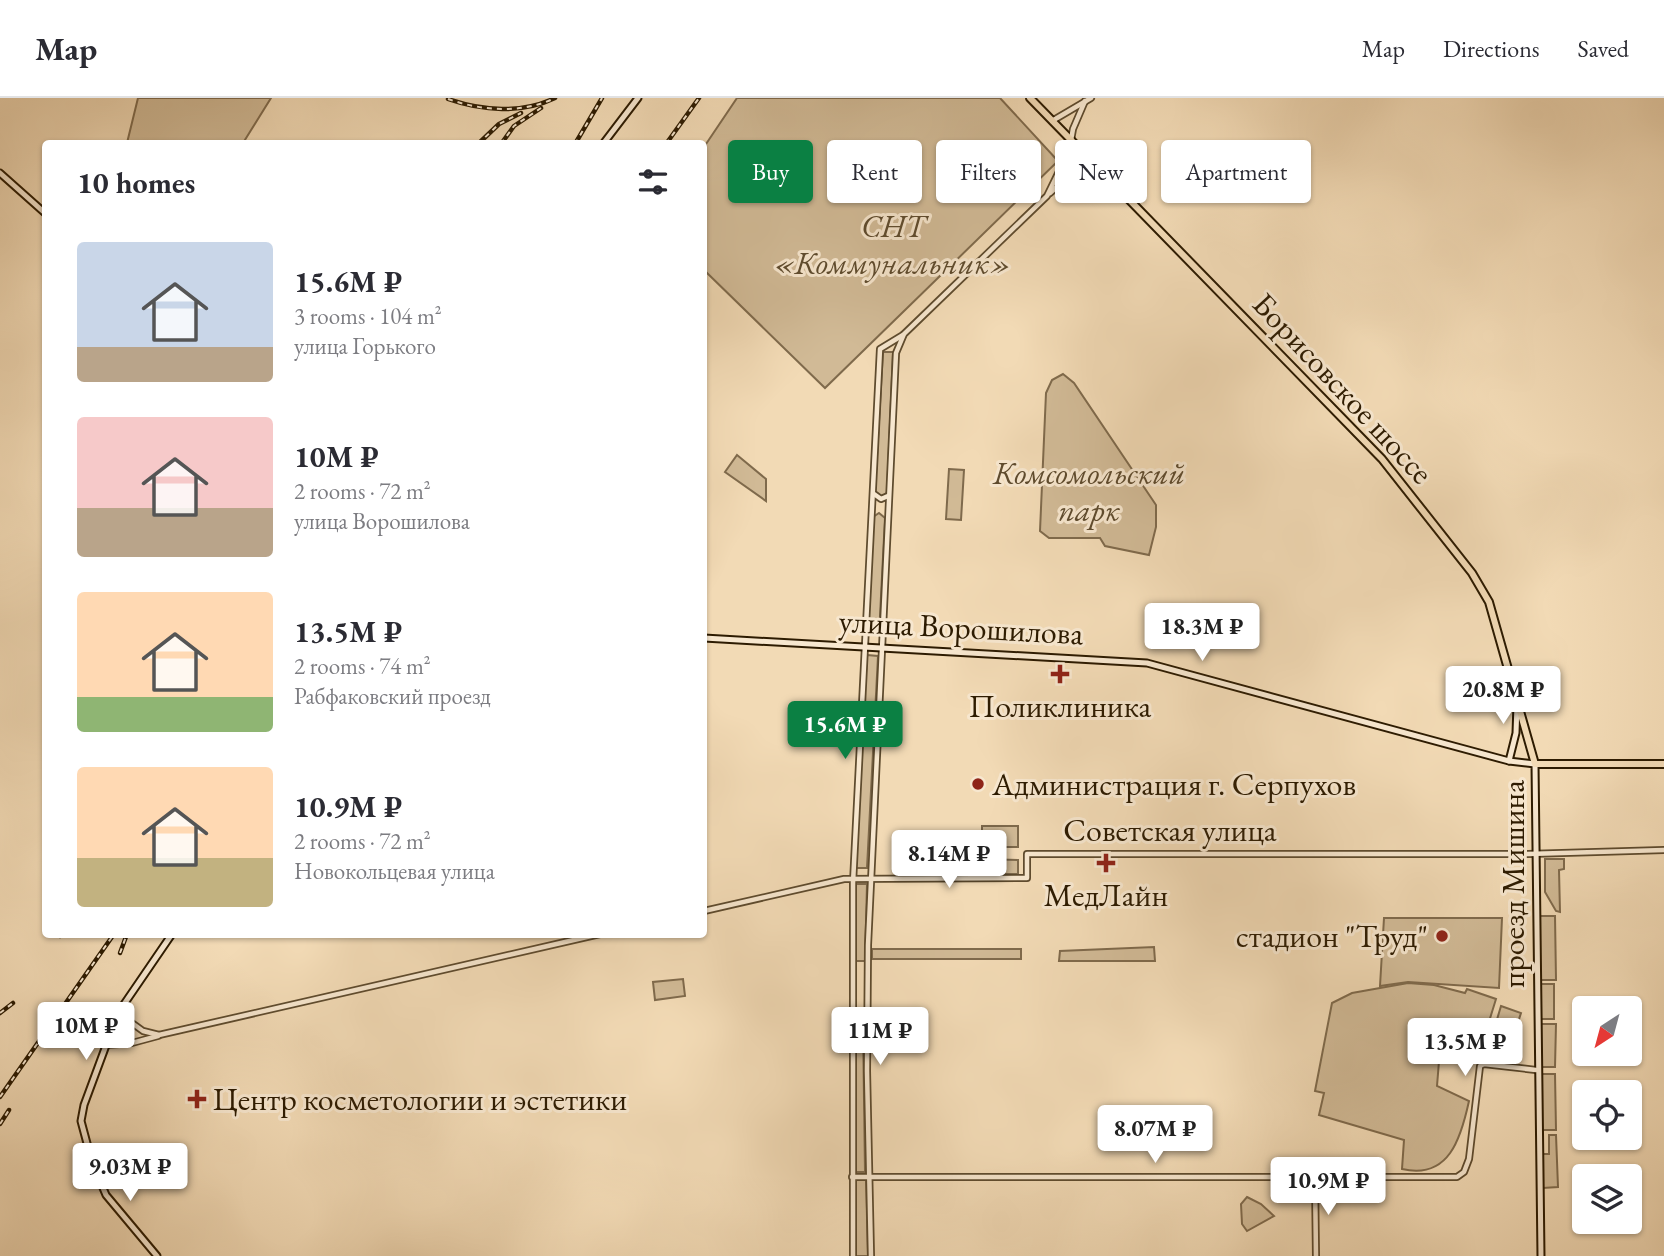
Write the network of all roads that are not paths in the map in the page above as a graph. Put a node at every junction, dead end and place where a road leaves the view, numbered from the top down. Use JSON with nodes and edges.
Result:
{"nodes":[{"id":1,"x":638,"y":98,"type":"edge"},
{"id":2,"x":1030,"y":98,"type":"edge"},
{"id":3,"x":1088,"y":100,"type":"edge"},
{"id":4,"x":1051,"y":121,"type":"junction"},
{"id":5,"x":606,"y":140,"type":"edge"},
{"id":6,"x":1069,"y":140,"type":"edge"},
{"id":7,"x":1070,"y":140,"type":"edge"},
{"id":8,"x":0,"y":173,"type":"edge"},
{"id":9,"x":1055,"y":180,"type":"edge"},
{"id":10,"x":1055,"y":189,"type":"edge"},
{"id":11,"x":1047,"y":196,"type":"junction"},
{"id":12,"x":1130,"y":203,"type":"edge"},
{"id":13,"x":42,"y":210,"type":"edge"},
{"id":14,"x":904,"y":334,"type":"junction"},
{"id":15,"x":886,"y":345,"type":"junction"},
{"id":16,"x":896,"y":353,"type":"junction"},
{"id":17,"x":873,"y":494,"type":"junction"},
{"id":18,"x":888,"y":496,"type":"junction"},
{"id":19,"x":872,"y":513,"type":"junction"},
{"id":20,"x":887,"y":514,"type":"junction"},
{"id":21,"x":707,"y":638,"type":"edge"},
{"id":22,"x":865,"y":646,"type":"junction"},
{"id":23,"x":881,"y":647,"type":"junction"},
{"id":24,"x":1517,"y":697,"type":"junction"},
{"id":25,"x":1527,"y":732,"type":"junction"},
{"id":26,"x":1517,"y":733,"type":"junction"},
{"id":27,"x":1509,"y":761,"type":"junction"},
{"id":28,"x":1535,"y":764,"type":"junction"},
{"id":29,"x":1664,"y":764,"type":"edge"},
{"id":30,"x":1664,"y":850,"type":"edge"},
{"id":31,"x":1536,"y":853,"type":"junction"},
{"id":32,"x":853,"y":878,"type":"junction"},
{"id":33,"x":871,"y":878,"type":"junction"},
{"id":34,"x":707,"y":910,"type":"edge"},
{"id":35,"x":169,"y":938,"type":"edge"},
{"id":36,"x":583,"y":938,"type":"edge"},
{"id":37,"x":118,"y":1013,"type":"junction"},
{"id":38,"x":138,"y":1027,"type":"junction"},
{"id":39,"x":159,"y":1035,"type":"junction"},
{"id":40,"x":132,"y":1043,"type":"junction"},
{"id":41,"x":106,"y":1045,"type":"junction"},
{"id":42,"x":1536,"y":1070,"type":"junction"},
{"id":43,"x":869,"y":1176,"type":"junction"},
{"id":44,"x":852,"y":1177,"type":"junction"},
{"id":45,"x":1315,"y":1178,"type":"junction"},
{"id":46,"x":157,"y":1256,"type":"edge"},
{"id":47,"x":853,"y":1256,"type":"edge"},
{"id":48,"x":871,"y":1256,"type":"edge"},
{"id":49,"x":1316,"y":1256,"type":"edge"},
{"id":50,"x":1541,"y":1256,"type":"edge"}],
"edges":[{"from":1,"to":5,"type":"main road"},
{"from":2,"to":4,"type":"main road","name":"Борисовское шоссе"},
{"from":3,"to":4,"type":"street"},
{"from":3,"to":7,"type":"street"},
{"from":4,"to":6,"type":"main road","name":"Борисовское шоссе"},
{"from":8,"to":13,"type":"main road"},
{"from":9,"to":11,"type":"street"},
{"from":10,"to":11,"type":"street"},
{"from":11,"to":14,"type":"street"},
{"from":12,"to":24,"type":"main road","name":"Борисовское шоссе"},
{"from":14,"to":15,"type":"street"},
{"from":14,"to":16,"type":"street"},
{"from":15,"to":16,"type":"street"},
{"from":15,"to":17,"type":"street"},
{"from":16,"to":18,"type":"street"},
{"from":17,"to":18,"type":"street"},
{"from":17,"to":19,"type":"street"},
{"from":18,"to":20,"type":"street"},
{"from":19,"to":20,"type":"street"},
{"from":19,"to":22,"type":"street"},
{"from":20,"to":23,"type":"street"},
{"from":21,"to":22,"type":"main road","name":"улица Ворошилова"},
{"from":22,"to":23,"type":"main road","name":"улица Ворошилова"},
{"from":22,"to":32,"type":"street"},
{"from":23,"to":27,"type":"main road","name":"улица Ворошилова"},
{"from":23,"to":33,"type":"street"},
{"from":24,"to":25,"type":"main road","name":"Борисовское шоссе"},
{"from":24,"to":26,"type":"main road"},
{"from":25,"to":26,"type":"main road"},
{"from":25,"to":28,"type":"main road","name":"Борисовское шоссе"},
{"from":26,"to":27,"type":"main road"},
{"from":27,"to":28,"type":"main road","name":"улица Ворошилова"},
{"from":28,"to":29,"type":"main road","name":"улица Ворошилова"},
{"from":28,"to":31,"type":"main road","name":"проезд Мишина"},
{"from":30,"to":31,"type":"street","name":"Советская улица"},
{"from":31,"to":33,"type":"street","name":"Советская улица"},
{"from":31,"to":42,"type":"main road","name":"проезд Мишина"},
{"from":32,"to":33,"type":"street","name":"Советская улица"},
{"from":32,"to":34,"type":"street","name":"Советская улица"},
{"from":32,"to":44,"type":"street"},
{"from":33,"to":43,"type":"street"},
{"from":35,"to":37,"type":"main road"},
{"from":36,"to":39,"type":"street"},
{"from":37,"to":38,"type":"street"},
{"from":37,"to":41,"type":"main road"},
{"from":38,"to":39,"type":"street"},
{"from":38,"to":40,"type":"street"},
{"from":39,"to":40,"type":"street"},
{"from":40,"to":41,"type":"street"},
{"from":41,"to":46,"type":"main road"},
{"from":42,"to":45,"type":"street"},
{"from":42,"to":50,"type":"main road","name":"проезд Мишина"},
{"from":43,"to":44,"type":"street"},
{"from":43,"to":45,"type":"street"},
{"from":43,"to":48,"type":"street"},
{"from":44,"to":47,"type":"street"},
{"from":45,"to":49,"type":"street"}]}
